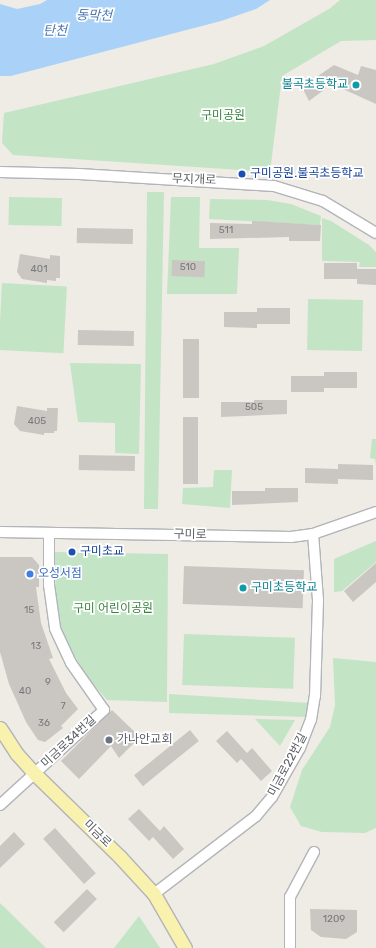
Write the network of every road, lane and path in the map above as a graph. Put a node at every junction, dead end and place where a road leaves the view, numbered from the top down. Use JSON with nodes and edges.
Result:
{"nodes":[{"id":1,"x":0,"y":172,"type":"edge"},
{"id":2,"x":376,"y":233,"type":"edge"},
{"id":3,"x":376,"y":512,"type":"edge"},
{"id":4,"x":0,"y":532,"type":"edge"},
{"id":5,"x":49,"y":533,"type":"junction"},
{"id":6,"x":313,"y":534,"type":"junction"},
{"id":7,"x":0,"y":728,"type":"edge"},
{"id":8,"x":35,"y":774,"type":"junction"},
{"id":9,"x":0,"y":804,"type":"edge"},
{"id":10,"x":314,"y":852,"type":"dead end"},
{"id":11,"x":154,"y":894,"type":"junction"},
{"id":12,"x":290,"y":946,"type":"dead end"},
{"id":13,"x":184,"y":948,"type":"edge"}],
"edges":[{"from":1,"to":2,"type":"street","name":"무지개로"},
{"from":3,"to":6,"type":"street","name":"구미로"},
{"from":4,"to":5,"type":"street","name":"구미로"},
{"from":5,"to":6,"type":"street","name":"구미로"},
{"from":5,"to":8,"type":"street","name":"미금로34번길"},
{"from":6,"to":11,"type":"street","name":"미금로22번길"},
{"from":7,"to":8,"type":"main road","name":"미금로"},
{"from":8,"to":9,"type":"street"},
{"from":8,"to":11,"type":"main road","name":"미금로"},
{"from":10,"to":12,"type":"street"},
{"from":11,"to":13,"type":"main road","name":"미금로"}]}
